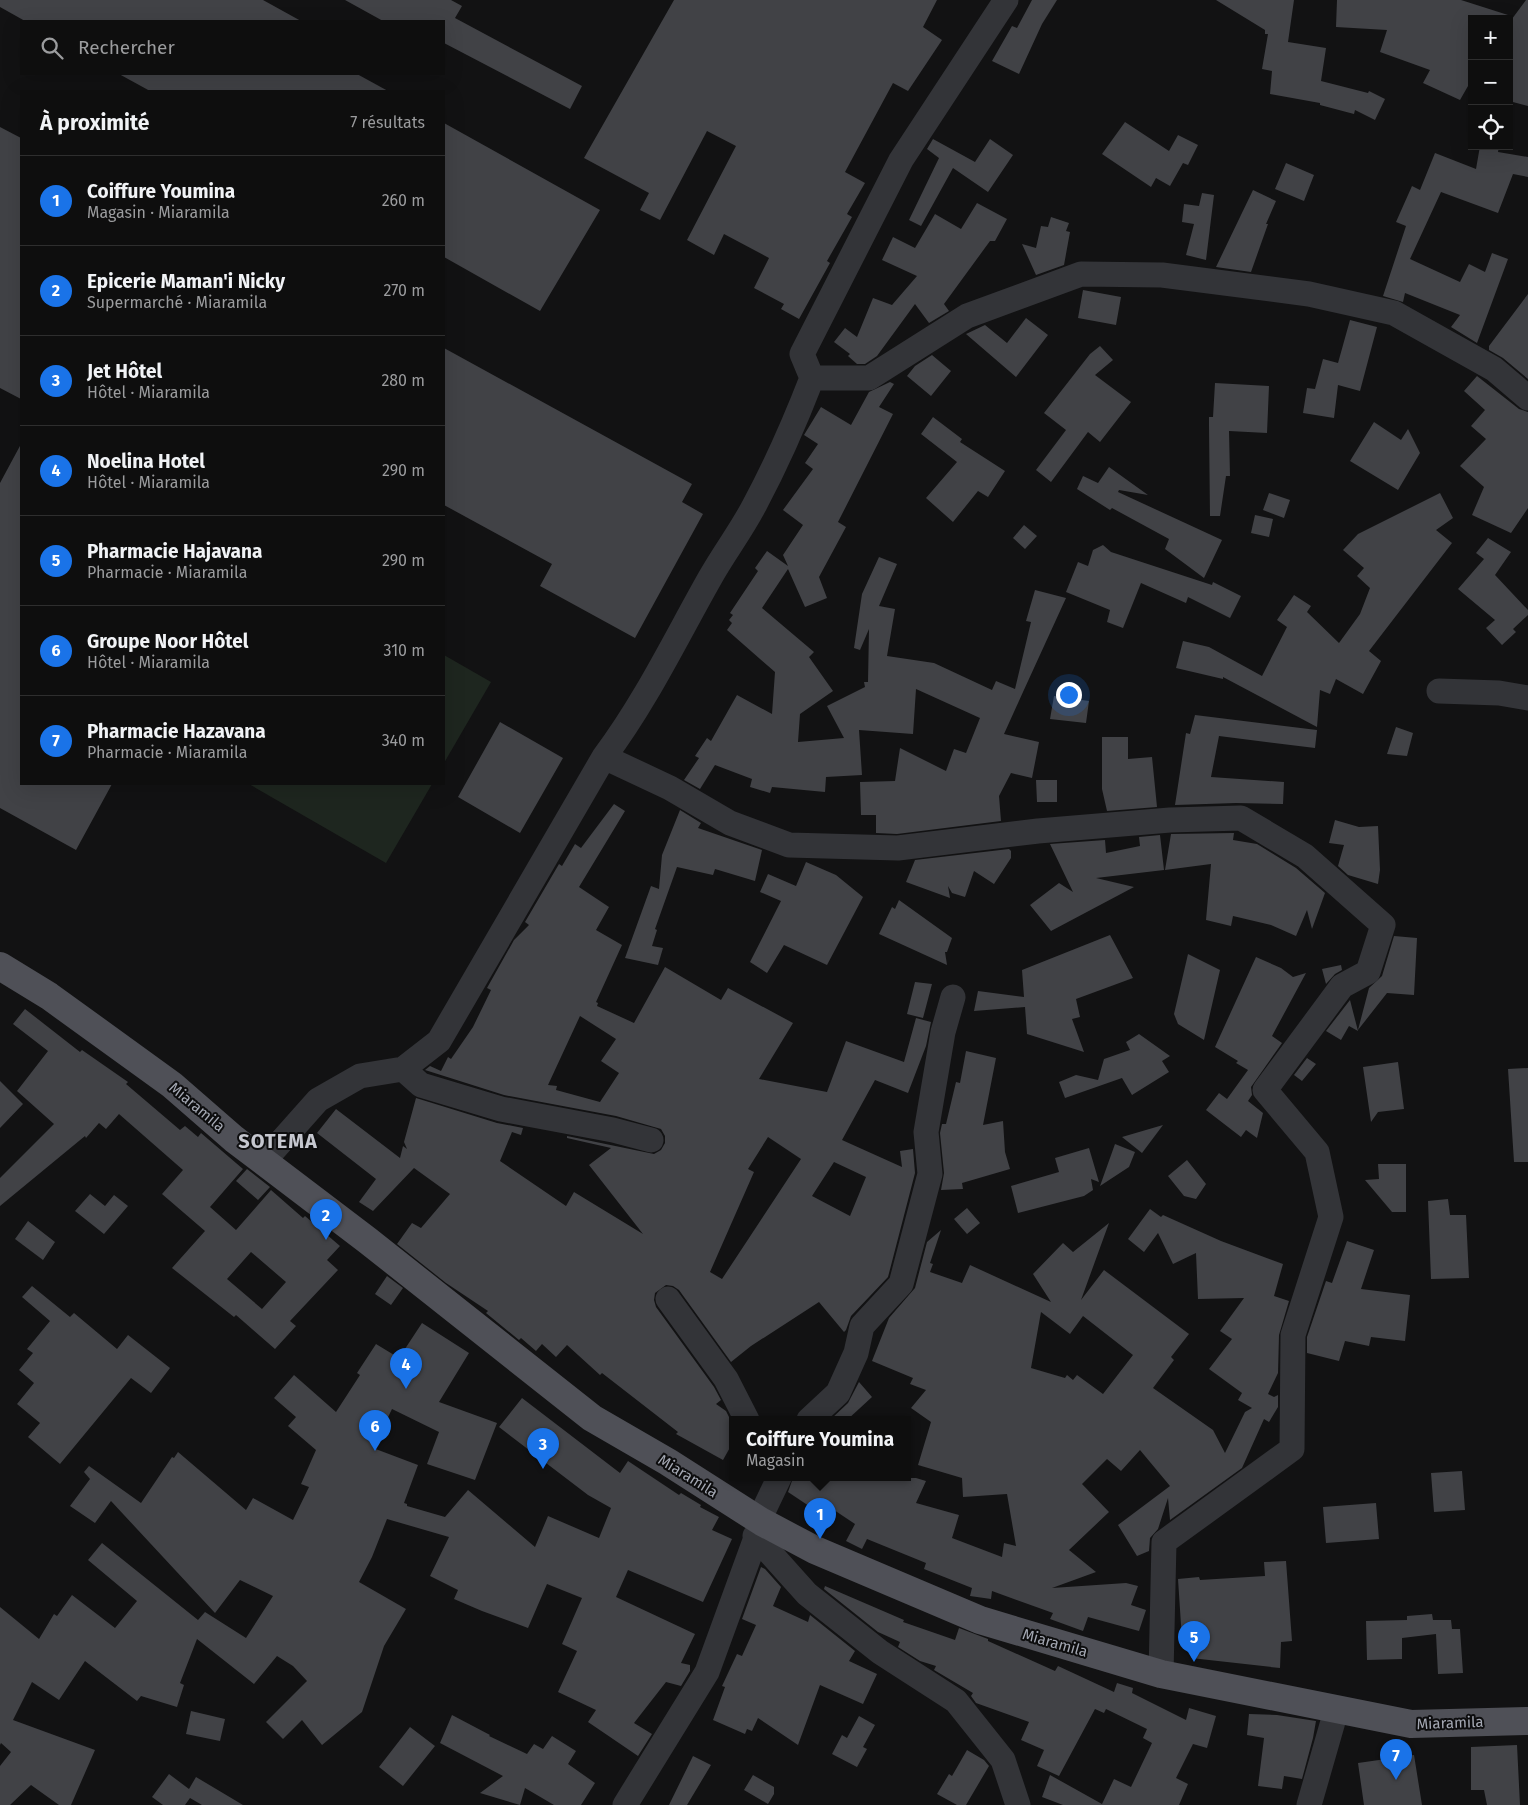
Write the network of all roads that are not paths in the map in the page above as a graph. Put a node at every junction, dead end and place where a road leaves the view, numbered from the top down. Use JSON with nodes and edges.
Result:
{"nodes":[{"id":1,"x":1006,"y":0,"type":"edge"},
{"id":2,"x":812,"y":378,"type":"junction"},
{"id":3,"x":1528,"y":398,"type":"edge"},
{"id":4,"x":1438,"y":691,"type":"dead end"},
{"id":5,"x":1528,"y":698,"type":"edge"},
{"id":6,"x":604,"y":757,"type":"junction"},
{"id":7,"x":0,"y":966,"type":"edge"},
{"id":8,"x":953,"y":997,"type":"dead end"},
{"id":9,"x":404,"y":1069,"type":"junction"},
{"id":10,"x":651,"y":1140,"type":"dead end"},
{"id":11,"x":263,"y":1162,"type":"junction"},
{"id":12,"x":668,"y":1299,"type":"dead end"},
{"id":13,"x":745,"y":1416,"type":"edge"},
{"id":14,"x":813,"y":1416,"type":"edge"},
{"id":15,"x":778,"y":1481,"type":"edge"},
{"id":16,"x":759,"y":1526,"type":"junction"},
{"id":17,"x":1161,"y":1674,"type":"junction"},
{"id":18,"x":1336,"y":1711,"type":"junction"},
{"id":19,"x":1528,"y":1721,"type":"edge"},
{"id":20,"x":625,"y":1805,"type":"edge"},
{"id":21,"x":1018,"y":1805,"type":"edge"},
{"id":22,"x":1309,"y":1805,"type":"edge"}],
"edges":[{"from":1,"to":2,"type":"street"},
{"from":2,"to":3,"type":"street"},
{"from":2,"to":6,"type":"street"},
{"from":4,"to":5,"type":"street"},
{"from":6,"to":9,"type":"street"},
{"from":6,"to":17,"type":"street"},
{"from":7,"to":11,"type":"main road","name":"Miaramila"},
{"from":8,"to":14,"type":"street"},
{"from":9,"to":10,"type":"street"},
{"from":9,"to":11,"type":"street"},
{"from":11,"to":16,"type":"main road","name":"Miaramila"},
{"from":12,"to":13,"type":"street"},
{"from":15,"to":16,"type":"street"},
{"from":16,"to":17,"type":"main road","name":"Miaramila"},
{"from":16,"to":20,"type":"street"},
{"from":16,"to":21,"type":"street"},
{"from":17,"to":18,"type":"main road","name":"Miaramila"},
{"from":18,"to":19,"type":"main road","name":"Miaramila"},
{"from":18,"to":22,"type":"street"}]}
